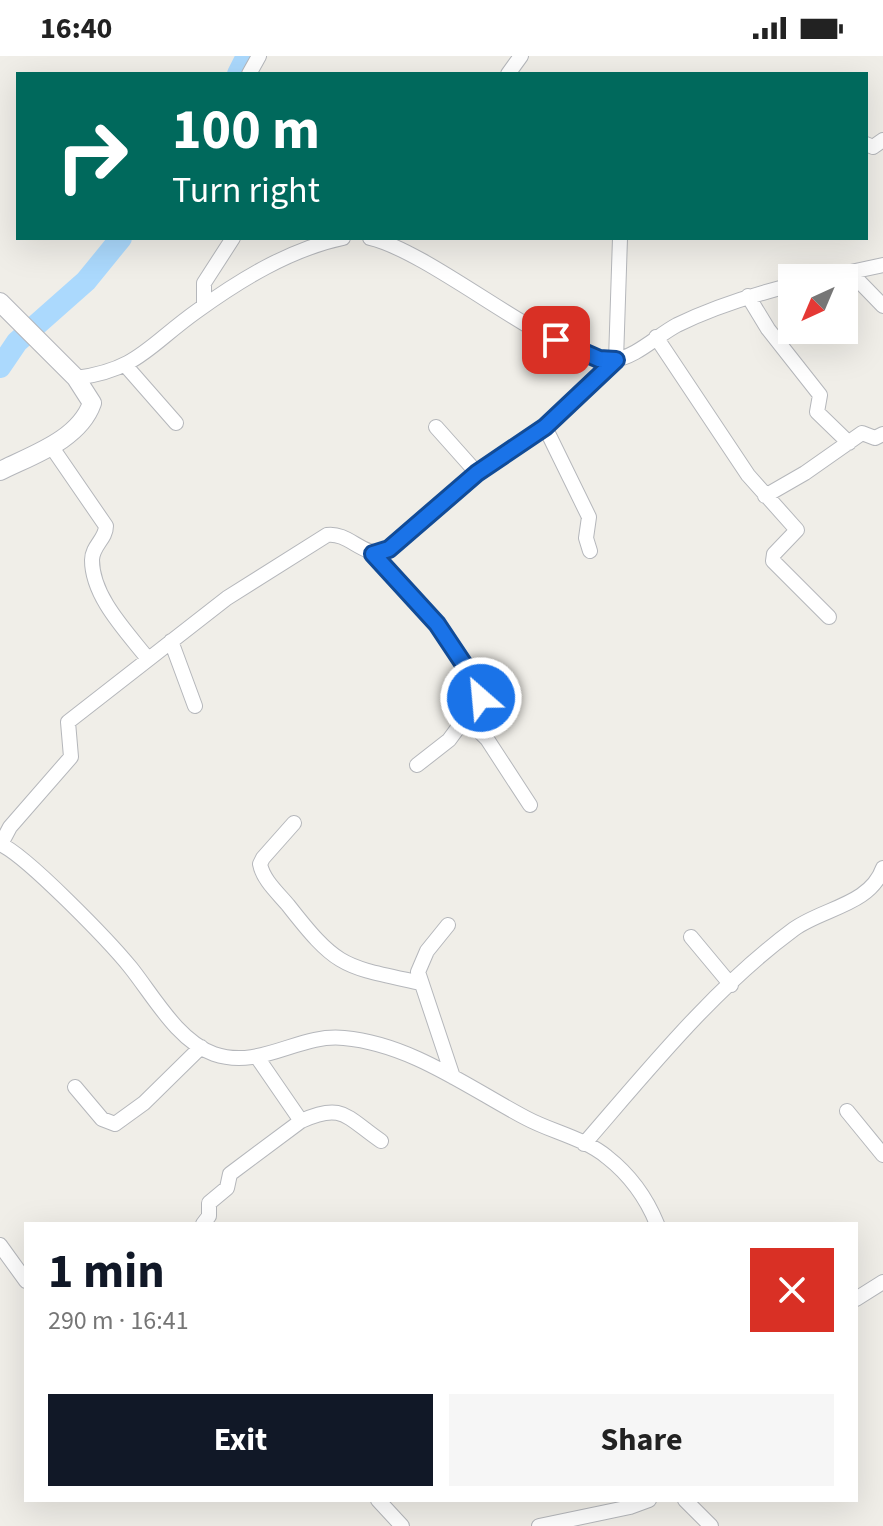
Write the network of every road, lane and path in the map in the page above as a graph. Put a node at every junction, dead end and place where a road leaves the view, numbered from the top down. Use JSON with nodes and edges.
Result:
{"nodes":[{"id":1,"x":232,"y":240,"type":"edge"},
{"id":2,"x":336,"y":240,"type":"edge"},
{"id":3,"x":376,"y":240,"type":"edge"},
{"id":4,"x":620,"y":240,"type":"edge"},
{"id":5,"x":883,"y":265,"type":"edge"},
{"id":6,"x":858,"y":271,"type":"edge"},
{"id":7,"x":858,"y":280,"type":"edge"},
{"id":8,"x":778,"y":288,"type":"edge"},
{"id":9,"x":748,"y":296,"type":"junction"},
{"id":10,"x":204,"y":306,"type":"junction"},
{"id":11,"x":883,"y":306,"type":"edge"},
{"id":12,"x":5,"y":307,"type":"edge"},
{"id":13,"x":656,"y":337,"type":"junction"},
{"id":14,"x":616,"y":360,"type":"junction"},
{"id":15,"x":126,"y":366,"type":"junction"},
{"id":16,"x":76,"y":378,"type":"junction"},
{"id":17,"x":176,"y":423,"type":"dead end"},
{"id":18,"x":436,"y":427,"type":"dead end"},
{"id":19,"x":545,"y":427,"type":"junction"},
{"id":20,"x":883,"y":434,"type":"edge"},
{"id":21,"x":849,"y":443,"type":"junction"},
{"id":22,"x":51,"y":446,"type":"junction"},
{"id":23,"x":0,"y":471,"type":"edge"},
{"id":24,"x":477,"y":473,"type":"junction"},
{"id":25,"x":765,"y":496,"type":"junction"},
{"id":26,"x":590,"y":551,"type":"dead end"},
{"id":27,"x":373,"y":554,"type":"junction"},
{"id":28,"x":829,"y":617,"type":"dead end"},
{"id":29,"x":171,"y":641,"type":"junction"},
{"id":30,"x":148,"y":659,"type":"junction"},
{"id":31,"x":195,"y":706,"type":"dead end"},
{"id":32,"x":464,"y":716,"type":"junction"},
{"id":33,"x":417,"y":765,"type":"dead end"},
{"id":34,"x":530,"y":805,"type":"dead end"},
{"id":35,"x":294,"y":823,"type":"dead end"},
{"id":36,"x":0,"y":844,"type":"edge"},
{"id":37,"x":883,"y":868,"type":"edge"},
{"id":38,"x":448,"y":925,"type":"dead end"},
{"id":39,"x":691,"y":937,"type":"dead end"},
{"id":40,"x":421,"y":983,"type":"junction"},
{"id":41,"x":731,"y":985,"type":"junction"},
{"id":42,"x":201,"y":1047,"type":"junction"},
{"id":43,"x":257,"y":1057,"type":"junction"},
{"id":44,"x":453,"y":1077,"type":"junction"},
{"id":45,"x":75,"y":1087,"type":"dead end"},
{"id":46,"x":847,"y":1111,"type":"dead end"},
{"id":47,"x":301,"y":1121,"type":"junction"},
{"id":48,"x":381,"y":1141,"type":"dead end"},
{"id":49,"x":584,"y":1144,"type":"junction"},
{"id":50,"x":883,"y":1155,"type":"edge"},
{"id":51,"x":205,"y":1222,"type":"edge"},
{"id":52,"x":656,"y":1222,"type":"edge"},
{"id":53,"x":0,"y":1245,"type":"edge"},
{"id":54,"x":24,"y":1278,"type":"edge"},
{"id":55,"x":883,"y":1282,"type":"edge"},
{"id":56,"x":858,"y":1298,"type":"edge"},
{"id":57,"x":380,"y":1502,"type":"edge"},
{"id":58,"x":643,"y":1502,"type":"edge"},
{"id":59,"x":687,"y":1502,"type":"edge"},
{"id":60,"x":593,"y":1520,"type":"edge"},
{"id":61,"x":402,"y":1526,"type":"edge"},
{"id":62,"x":539,"y":1526,"type":"edge"},
{"id":63,"x":711,"y":1526,"type":"edge"}],
"edges":[{"from":1,"to":10,"type":"street"},
{"from":2,"to":10,"type":"street"},
{"from":3,"to":14,"type":"street"},
{"from":4,"to":14,"type":"street"},
{"from":5,"to":6,"type":"street"},
{"from":7,"to":11,"type":"street"},
{"from":8,"to":9,"type":"street"},
{"from":9,"to":13,"type":"street"},
{"from":9,"to":21,"type":"street"},
{"from":10,"to":15,"type":"street"},
{"from":12,"to":16,"type":"main road"},
{"from":13,"to":14,"type":"street"},
{"from":13,"to":25,"type":"street"},
{"from":14,"to":19,"type":"street"},
{"from":15,"to":16,"type":"street"},
{"from":15,"to":17,"type":"street"},
{"from":16,"to":22,"type":"main road"},
{"from":18,"to":24,"type":"street"},
{"from":19,"to":24,"type":"street"},
{"from":19,"to":26,"type":"street"},
{"from":20,"to":21,"type":"street"},
{"from":21,"to":25,"type":"street"},
{"from":22,"to":23,"type":"main road"},
{"from":22,"to":30,"type":"street"},
{"from":24,"to":27,"type":"street"},
{"from":25,"to":28,"type":"street"},
{"from":27,"to":29,"type":"street"},
{"from":27,"to":32,"type":"street"},
{"from":29,"to":30,"type":"street"},
{"from":29,"to":31,"type":"street"},
{"from":30,"to":36,"type":"street"},
{"from":32,"to":33,"type":"street"},
{"from":32,"to":34,"type":"street"},
{"from":35,"to":40,"type":"street"},
{"from":36,"to":42,"type":"street"},
{"from":37,"to":41,"type":"street"},
{"from":38,"to":40,"type":"street"},
{"from":39,"to":41,"type":"street"},
{"from":40,"to":44,"type":"street"},
{"from":41,"to":49,"type":"street"},
{"from":42,"to":43,"type":"street"},
{"from":42,"to":45,"type":"street"},
{"from":43,"to":44,"type":"street"},
{"from":43,"to":47,"type":"street"},
{"from":44,"to":49,"type":"street"},
{"from":46,"to":50,"type":"street"},
{"from":47,"to":48,"type":"street"},
{"from":47,"to":51,"type":"street"},
{"from":49,"to":52,"type":"street"},
{"from":53,"to":54,"type":"street"},
{"from":55,"to":56,"type":"street"},
{"from":57,"to":61,"type":"street"},
{"from":58,"to":60,"type":"street"},
{"from":59,"to":63,"type":"street"},
{"from":60,"to":62,"type":"street"}]}
